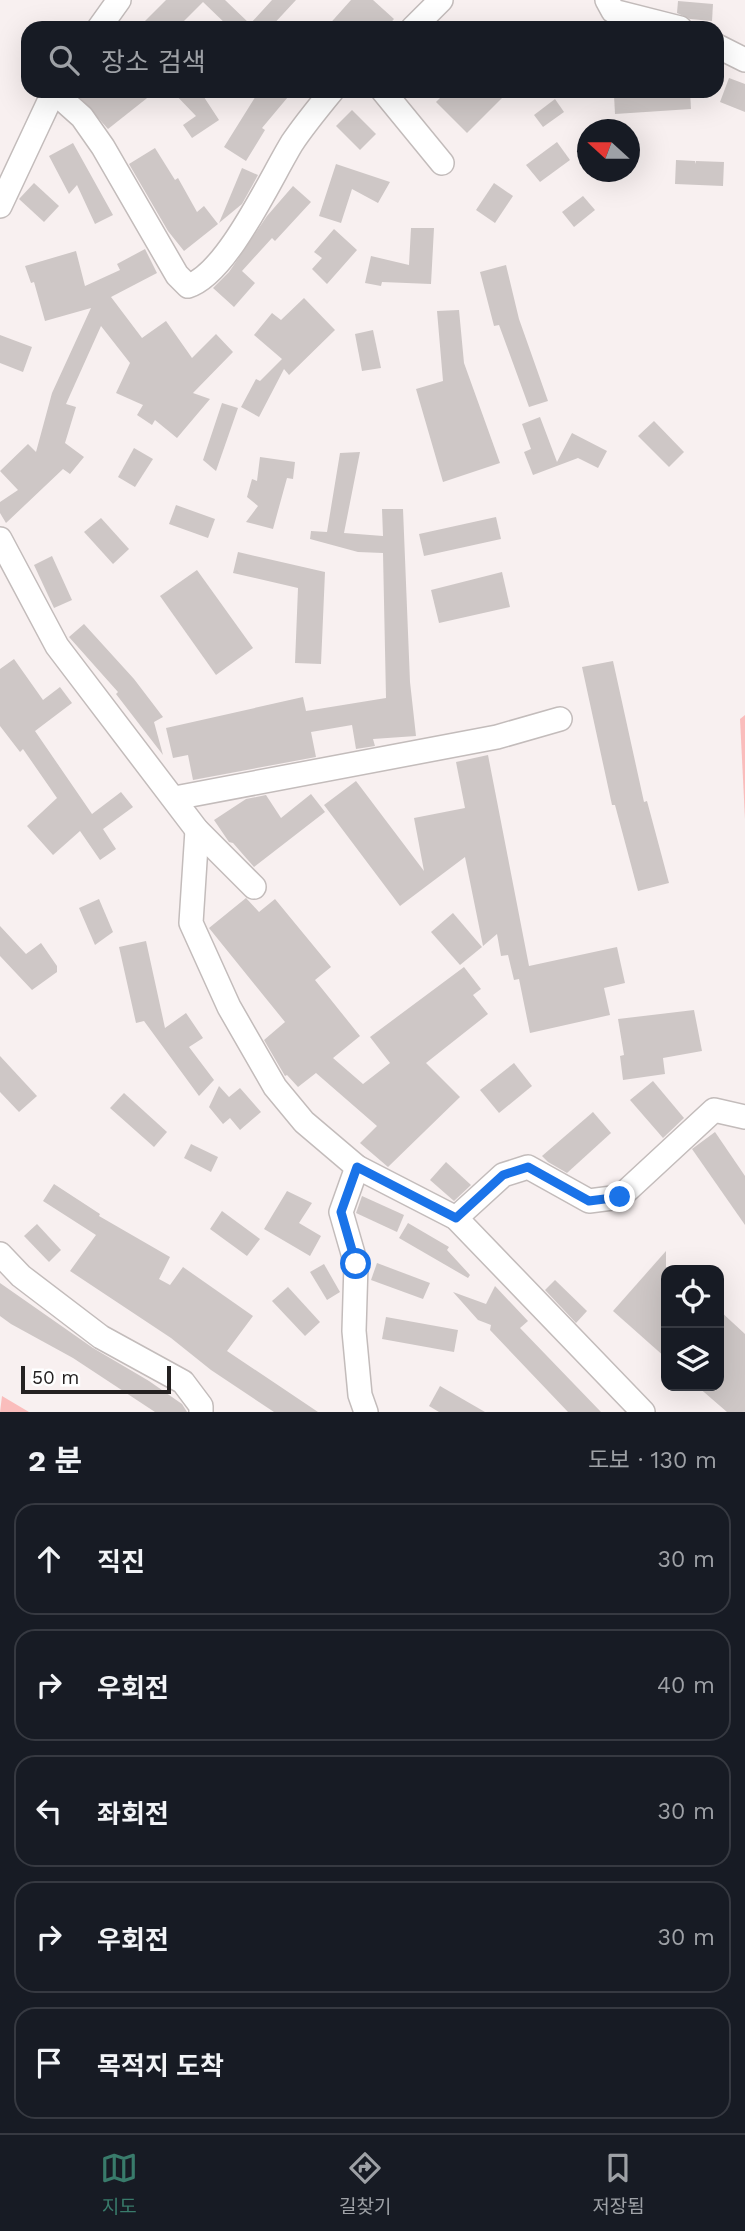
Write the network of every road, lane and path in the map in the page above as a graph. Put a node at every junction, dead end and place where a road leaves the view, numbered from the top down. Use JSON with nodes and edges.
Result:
{"nodes":[{"id":1,"x":119,"y":0,"type":"edge"},
{"id":2,"x":442,"y":0,"type":"edge"},
{"id":3,"x":607,"y":0,"type":"edge"},
{"id":4,"x":104,"y":21,"type":"edge"},
{"id":5,"x":420,"y":21,"type":"edge"},
{"id":6,"x":652,"y":21,"type":"edge"},
{"id":7,"x":724,"y":50,"type":"edge"},
{"id":8,"x":745,"y":60,"type":"edge"},
{"id":9,"x":51,"y":98,"type":"edge"},
{"id":10,"x":61,"y":98,"type":"edge"},
{"id":11,"x":327,"y":98,"type":"edge"},
{"id":12,"x":389,"y":98,"type":"edge"},
{"id":13,"x":442,"y":163,"type":"dead end"},
{"id":14,"x":0,"y":206,"type":"edge"},
{"id":15,"x":0,"y":539,"type":"edge"},
{"id":16,"x":560,"y":719,"type":"dead end"},
{"id":17,"x":175,"y":798,"type":"junction"},
{"id":18,"x":197,"y":830,"type":"junction"},
{"id":19,"x":254,"y":887,"type":"dead end"},
{"id":20,"x":745,"y":1117,"type":"edge"},
{"id":21,"x":357,"y":1167,"type":"junction"},
{"id":22,"x":456,"y":1218,"type":"junction"},
{"id":23,"x":0,"y":1254,"type":"edge"},
{"id":24,"x":201,"y":1412,"type":"edge"},
{"id":25,"x":366,"y":1412,"type":"edge"},
{"id":26,"x":643,"y":1412,"type":"edge"}],
"edges":[{"from":1,"to":4,"type":"street"},
{"from":2,"to":5,"type":"street"},
{"from":3,"to":6,"type":"street"},
{"from":7,"to":8,"type":"street"},
{"from":9,"to":14,"type":"street"},
{"from":10,"to":11,"type":"street"},
{"from":12,"to":13,"type":"street"},
{"from":15,"to":17,"type":"street"},
{"from":16,"to":17,"type":"street"},
{"from":17,"to":18,"type":"street"},
{"from":18,"to":19,"type":"street"},
{"from":18,"to":21,"type":"street"},
{"from":20,"to":22,"type":"street"},
{"from":21,"to":22,"type":"street"},
{"from":21,"to":25,"type":"street"},
{"from":22,"to":26,"type":"street"},
{"from":23,"to":24,"type":"street"}]}
